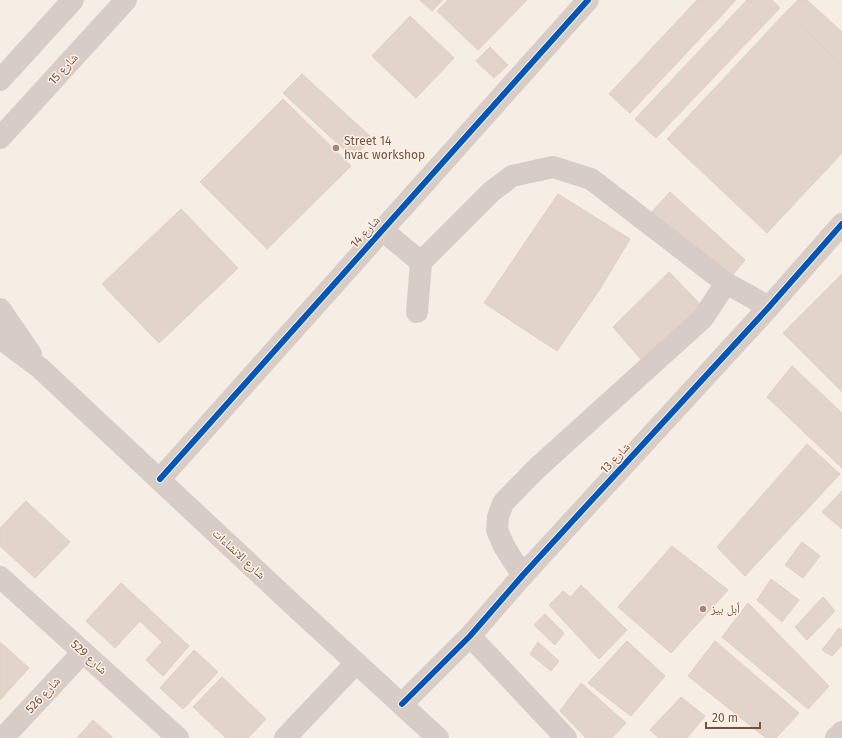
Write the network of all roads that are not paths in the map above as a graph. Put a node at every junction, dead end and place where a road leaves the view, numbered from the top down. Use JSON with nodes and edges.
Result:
{"nodes":[{"id":1,"x":73,"y":0,"type":"edge"},
{"id":2,"x":126,"y":0,"type":"edge"},
{"id":3,"x":588,"y":0,"type":"edge"},
{"id":4,"x":0,"y":80,"type":"edge"},
{"id":5,"x":0,"y":138,"type":"edge"},
{"id":6,"x":842,"y":224,"type":"edge"},
{"id":7,"x":382,"y":230,"type":"junction"},
{"id":8,"x":421,"y":262,"type":"junction"},
{"id":9,"x":726,"y":283,"type":"junction"},
{"id":10,"x":769,"y":307,"type":"junction"},
{"id":11,"x":0,"y":309,"type":"edge"},
{"id":12,"x":417,"y":312,"type":"dead end"},
{"id":13,"x":0,"y":338,"type":"edge"},
{"id":14,"x":40,"y":368,"type":"junction"},
{"id":15,"x":160,"y":479,"type":"junction"},
{"id":16,"x":523,"y":575,"type":"junction"},
{"id":17,"x":0,"y":577,"type":"edge"},
{"id":18,"x":470,"y":636,"type":"junction"},
{"id":19,"x":83,"y":652,"type":"junction"},
{"id":20,"x":356,"y":663,"type":"junction"},
{"id":21,"x":402,"y":704,"type":"junction"},
{"id":22,"x":842,"y":732,"type":"edge"},
{"id":23,"x":3,"y":738,"type":"edge"},
{"id":24,"x":178,"y":738,"type":"edge"},
{"id":25,"x":285,"y":738,"type":"edge"},
{"id":26,"x":438,"y":738,"type":"edge"},
{"id":27,"x":566,"y":738,"type":"edge"},
{"id":28,"x":836,"y":738,"type":"edge"}],
"edges":[{"from":1,"to":4,"type":"street"},
{"from":2,"to":5,"type":"street","name":"شارع 15"},
{"from":3,"to":7,"type":"street","name":"شارع 14"},
{"from":6,"to":10,"type":"street","name":"شارع 13"},
{"from":7,"to":8,"type":"street"},
{"from":7,"to":15,"type":"street","name":"شارع 14"},
{"from":8,"to":9,"type":"street"},
{"from":8,"to":12,"type":"street"},
{"from":9,"to":10,"type":"street"},
{"from":9,"to":16,"type":"street"},
{"from":10,"to":16,"type":"street","name":"شارع 13"},
{"from":11,"to":14,"type":"street","name":"شارع الانشاءات"},
{"from":13,"to":14,"type":"street","name":"شارع الانشاءات"},
{"from":14,"to":15,"type":"street","name":"شارع الانشاءات"},
{"from":15,"to":20,"type":"street","name":"شارع الانشاءات"},
{"from":16,"to":18,"type":"street","name":"شارع 13"},
{"from":17,"to":19,"type":"street","name":"شارع 529"},
{"from":18,"to":21,"type":"street","name":"شارع 13"},
{"from":18,"to":27,"type":"street"},
{"from":19,"to":23,"type":"street","name":"شارع 526"},
{"from":19,"to":24,"type":"street","name":"شارع 529"},
{"from":20,"to":21,"type":"street","name":"شارع الانشاءات"},
{"from":20,"to":25,"type":"street"},
{"from":21,"to":26,"type":"street","name":"شارع الانشاءات"},
{"from":22,"to":28,"type":"street"}]}
